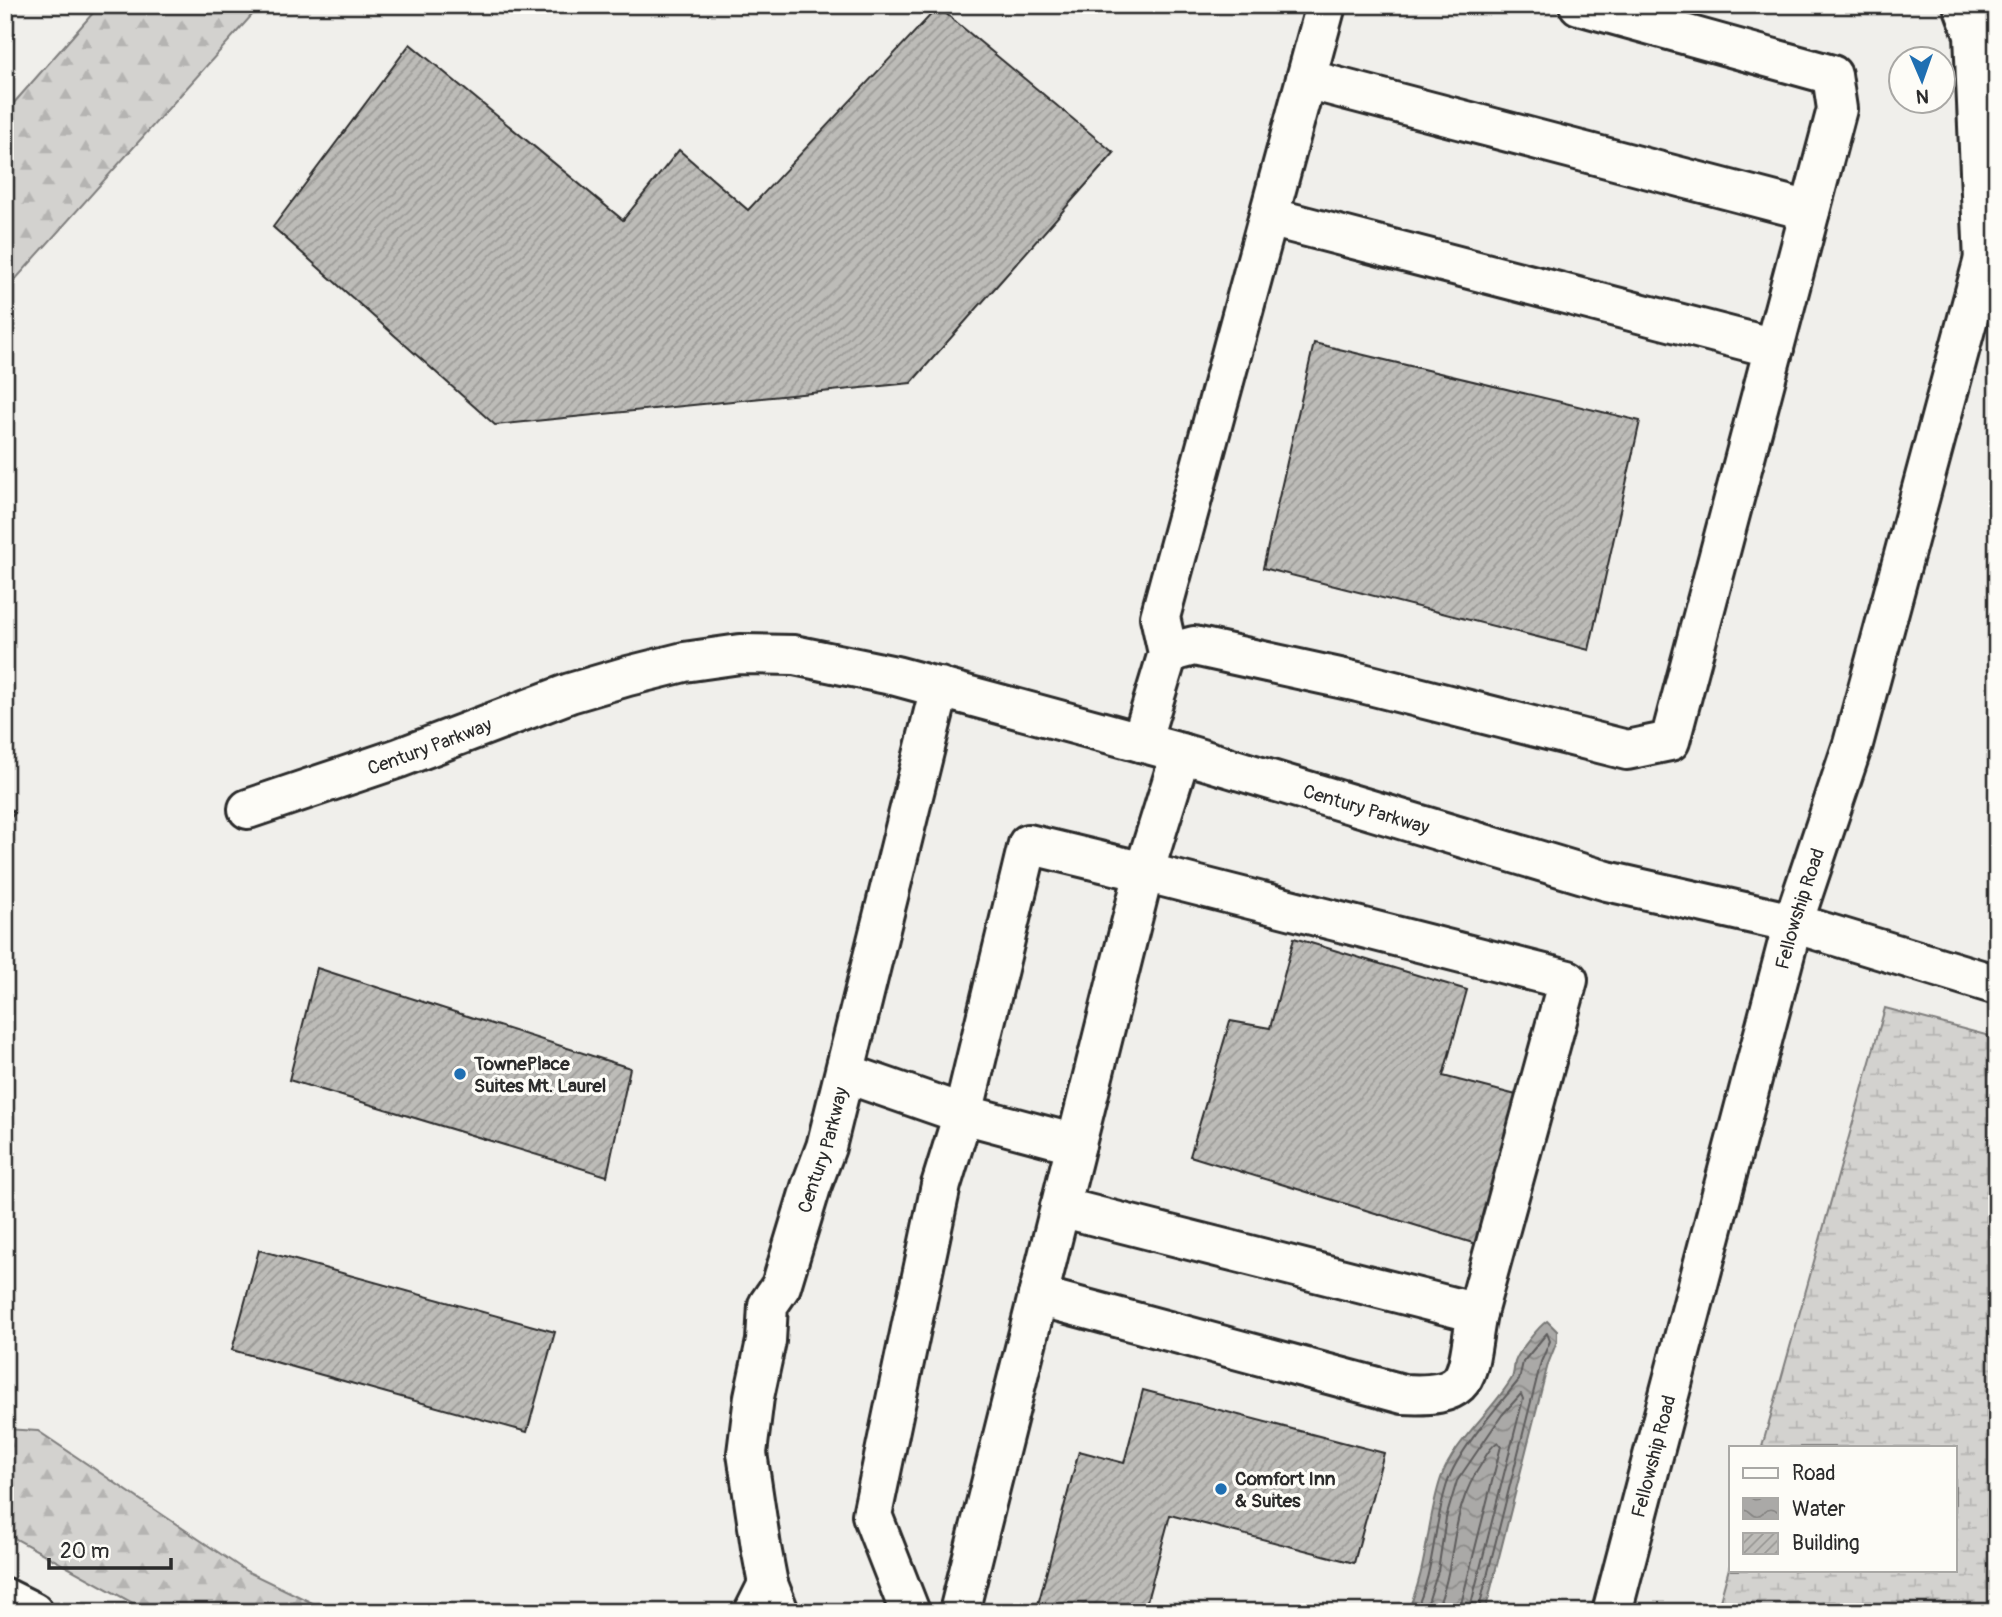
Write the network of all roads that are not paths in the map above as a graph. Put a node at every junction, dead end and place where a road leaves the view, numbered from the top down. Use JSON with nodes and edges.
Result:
{"nodes":[{"id":1,"x":1326,"y":5,"type":"edge"},
{"id":2,"x":1580,"y":5,"type":"edge"},
{"id":3,"x":1963,"y":5,"type":"edge"},
{"id":4,"x":1306,"y":79,"type":"junction"},
{"id":5,"x":1997,"y":210,"type":"edge"},
{"id":6,"x":1810,"y":211,"type":"junction"},
{"id":7,"x":1269,"y":217,"type":"junction"},
{"id":8,"x":1983,"y":262,"type":"junction"},
{"id":9,"x":1774,"y":348,"type":"junction"},
{"id":10,"x":1168,"y":653,"type":"junction"},
{"id":11,"x":940,"y":687,"type":"junction"},
{"id":12,"x":1141,"y":742,"type":"junction"},
{"id":13,"x":1181,"y":753,"type":"junction"},
{"id":14,"x":248,"y":808,"type":"dead end"},
{"id":15,"x":1144,"y":872,"type":"junction"},
{"id":16,"x":1793,"y":923,"type":"junction"},
{"id":17,"x":1997,"y":985,"type":"edge"},
{"id":18,"x":845,"y":1073,"type":"junction"},
{"id":19,"x":963,"y":1114,"type":"junction"},
{"id":20,"x":1076,"y":1144,"type":"junction"},
{"id":21,"x":1060,"y":1207,"type":"junction"},
{"id":22,"x":1038,"y":1296,"type":"junction"},
{"id":23,"x":1478,"y":1313,"type":"junction"},
{"id":24,"x":5,"y":1598,"type":"edge"},
{"id":25,"x":767,"y":1602,"type":"edge"},
{"id":26,"x":33,"y":1612,"type":"edge"},
{"id":27,"x":909,"y":1612,"type":"edge"},
{"id":28,"x":959,"y":1612,"type":"edge"},
{"id":29,"x":1612,"y":1612,"type":"edge"}],
"edges":[{"from":1,"to":4,"type":"main road"},
{"from":2,"to":6,"type":"main road"},
{"from":3,"to":8,"type":"main road"},
{"from":4,"to":6,"type":"main road"},
{"from":4,"to":7,"type":"main road"},
{"from":5,"to":8,"type":"main road","name":"Fellowship Road"},
{"from":6,"to":9,"type":"main road"},
{"from":7,"to":9,"type":"main road"},
{"from":7,"to":10,"type":"main road"},
{"from":8,"to":16,"type":"main road","name":"Fellowship Road"},
{"from":9,"to":10,"type":"main road"},
{"from":10,"to":12,"type":"main road"},
{"from":11,"to":12,"type":"main road","name":"Century Parkway"},
{"from":11,"to":14,"type":"main road","name":"Century Parkway"},
{"from":11,"to":18,"type":"main road","name":"Century Parkway"},
{"from":12,"to":13,"type":"main road","name":"Century Parkway"},
{"from":13,"to":15,"type":"main road"},
{"from":13,"to":16,"type":"main road","name":"Century Parkway"},
{"from":15,"to":19,"type":"main road"},
{"from":15,"to":20,"type":"main road"},
{"from":15,"to":23,"type":"main road"},
{"from":16,"to":17,"type":"main road","name":"Century Parkway"},
{"from":16,"to":29,"type":"main road","name":"Fellowship Road"},
{"from":18,"to":19,"type":"main road"},
{"from":18,"to":25,"type":"main road","name":"Century Parkway"},
{"from":19,"to":20,"type":"main road"},
{"from":19,"to":27,"type":"main road"},
{"from":20,"to":21,"type":"main road"},
{"from":21,"to":22,"type":"main road"},
{"from":21,"to":23,"type":"main road"},
{"from":22,"to":23,"type":"main road"},
{"from":22,"to":28,"type":"main road"},
{"from":24,"to":26,"type":"main road"}]}
